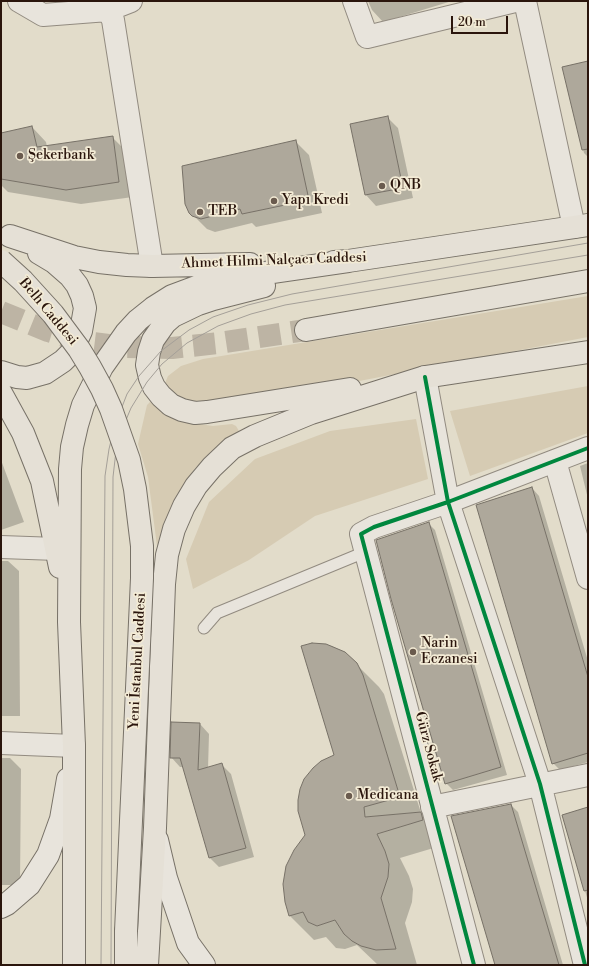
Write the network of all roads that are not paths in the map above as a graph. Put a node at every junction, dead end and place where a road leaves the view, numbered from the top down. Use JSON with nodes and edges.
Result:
{"nodes":[{"id":1,"x":19,"y":1,"type":"edge"},
{"id":2,"x":131,"y":1,"type":"edge"},
{"id":3,"x":354,"y":1,"type":"edge"},
{"id":4,"x":515,"y":1,"type":"edge"},
{"id":5,"x":525,"y":1,"type":"edge"},
{"id":6,"x":108,"y":10,"type":"junction"},
{"id":7,"x":581,"y":226,"type":"edge"},
{"id":8,"x":5,"y":233,"type":"edge"},
{"id":9,"x":348,"y":261,"type":"junction"},
{"id":10,"x":1,"y":262,"type":"edge"},
{"id":11,"x":152,"y":266,"type":"junction"},
{"id":12,"x":588,"y":281,"type":"edge"},
{"id":13,"x":306,"y":330,"type":"tunnel mouth"},
{"id":14,"x":588,"y":352,"type":"edge"},
{"id":15,"x":90,"y":367,"type":"joint"},
{"id":16,"x":1,"y":372,"type":"edge"},
{"id":17,"x":425,"y":377,"type":"junction"},
{"id":18,"x":1,"y":393,"type":"edge"},
{"id":19,"x":588,"y":448,"type":"edge"},
{"id":20,"x":555,"y":461,"type":"junction"},
{"id":21,"x":448,"y":502,"type":"junction"},
{"id":22,"x":363,"y":543,"type":"junction"},
{"id":23,"x":1,"y":547,"type":"edge"},
{"id":24,"x":57,"y":548,"type":"junction"},
{"id":25,"x":588,"y":578,"type":"edge"},
{"id":26,"x":69,"y":622,"type":"junction"},
{"id":27,"x":204,"y":628,"type":"dead end"},
{"id":28,"x":1,"y":742,"type":"edge"},
{"id":29,"x":74,"y":746,"type":"junction"},
{"id":30,"x":588,"y":775,"type":"edge"},
{"id":31,"x":540,"y":784,"type":"junction"},
{"id":32,"x":432,"y":807,"type":"junction"},
{"id":33,"x":155,"y":828,"type":"junction"},
{"id":34,"x":1,"y":907,"type":"edge"},
{"id":35,"x":74,"y":965,"type":"edge"},
{"id":36,"x":126,"y":965,"type":"edge"},
{"id":37,"x":147,"y":965,"type":"edge"},
{"id":38,"x":204,"y":965,"type":"edge"},
{"id":39,"x":474,"y":965,"type":"edge"},
{"id":40,"x":585,"y":965,"type":"edge"}],
"edges":[{"from":1,"to":6,"type":"street"},
{"from":2,"to":6,"type":"street"},
{"from":3,"to":4,"type":"street"},
{"from":5,"to":7,"type":"street"},
{"from":6,"to":11,"type":"street"},
{"from":7,"to":9,"type":"main road","name":"Ahmet Hilmi Nalçacı Caddesi"},
{"from":8,"to":11,"type":"main road","name":"Ahmet Hilmi Nalçacı Caddesi"},
{"from":8,"to":16,"type":"main road"},
{"from":9,"to":11,"type":"main road","name":"Ahmet Hilmi Nalçacı Caddesi"},
{"from":9,"to":17,"type":"main road"},
{"from":9,"to":26,"type":"main road"},
{"from":10,"to":15,"type":"main road","name":"Belh Caddesi","bridge":true},
{"from":12,"to":13,"type":"main road"},
{"from":14,"to":17,"type":"main road"},
{"from":15,"to":36,"type":"main road","name":"Yeni İstanbul Caddesi","bridge":true},
{"from":17,"to":21,"type":"street"},
{"from":17,"to":33,"type":"main road"},
{"from":18,"to":24,"type":"main road"},
{"from":19,"to":20,"type":"street"},
{"from":20,"to":21,"type":"street"},
{"from":20,"to":25,"type":"street"},
{"from":21,"to":22,"type":"street"},
{"from":21,"to":31,"type":"street"},
{"from":22,"to":27,"type":"lane"},
{"from":22,"to":32,"type":"street","name":"Gürz Sokak"},
{"from":23,"to":24,"type":"street"},
{"from":24,"to":26,"type":"main road"},
{"from":26,"to":29,"type":"main road"},
{"from":28,"to":29,"type":"street"},
{"from":29,"to":34,"type":"street"},
{"from":29,"to":35,"type":"main road"},
{"from":30,"to":31,"type":"street"},
{"from":31,"to":32,"type":"street"},
{"from":31,"to":40,"type":"street"},
{"from":32,"to":39,"type":"street","name":"Gürz Sokak"},
{"from":33,"to":37,"type":"main road"},
{"from":33,"to":38,"type":"street"}]}
